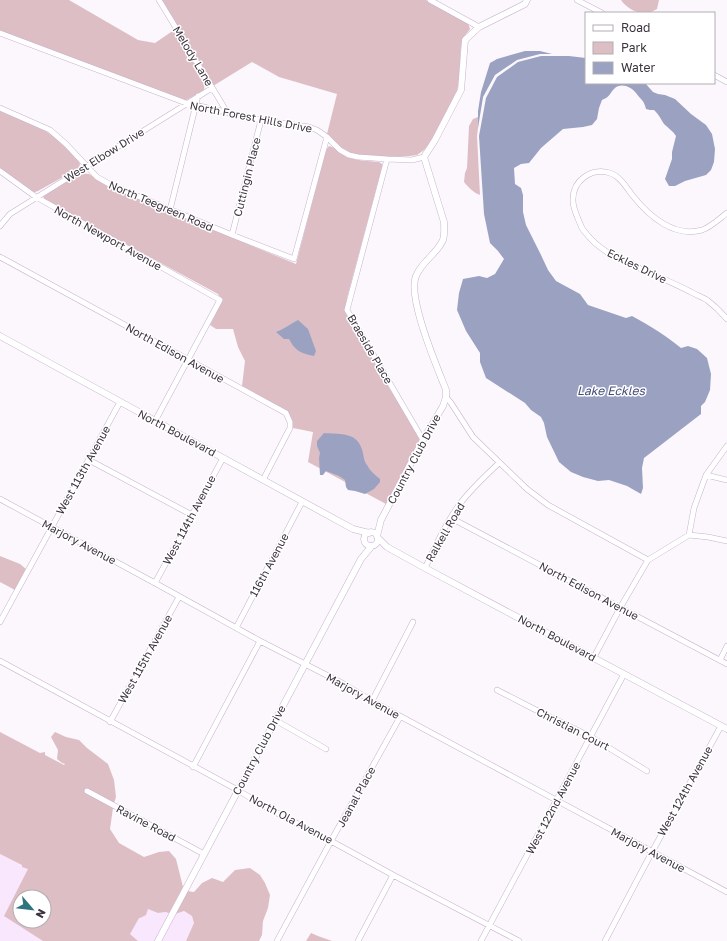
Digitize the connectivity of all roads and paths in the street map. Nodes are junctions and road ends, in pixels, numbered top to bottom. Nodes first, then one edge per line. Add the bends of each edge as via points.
1 (159, 0) edge
2 (430, 0) edge
3 (527, 0) edge
4 (577, 0) edge
5 (600, 12) edge
6 (479, 27) junction
7 (0, 33) edge
8 (715, 76) edge
9 (727, 82) edge
10 (212, 88) junction
11 (198, 96) junction
12 (186, 104) junction
13 (196, 106) junction
14 (0, 108) edge
15 (227, 112) junction
16 (261, 120) junction
17 (328, 137) junction
18 (424, 157) junction
19 (387, 159) junction
20 (86, 166) junction
21 (0, 171) edge
22 (36, 198) junction
23 (170, 210) junction
24 (727, 213) edge
25 (0, 226) edge
26 (232, 235) junction
27 (0, 257) edge
28 (727, 319) edge
29 (0, 336) edge
30 (188, 360) junction
31 (446, 397) junction
32 (120, 402) junction
33 (155, 421) junction
34 (423, 440) junction
35 (727, 446) edge
36 (223, 458) junction
37 (89, 460) junction
38 (499, 463) junction
39 (706, 475) junction
40 (263, 480) junction
41 (727, 480) edge
42 (0, 499) edge
43 (302, 502) junction
44 (192, 515) junction
45 (451, 518) junction
46 (381, 520) junction
47 (52, 527) junction
48 (353, 529) junction
49 (369, 532) junction
50 (689, 535) junction
51 (377, 537) junction
52 (727, 541) edge
53 (368, 544) junction
54 (387, 547) junction
55 (648, 560) junction
56 (425, 568) junction
57 (155, 583) junction
58 (179, 596) junction
59 (620, 608) junction
60 (0, 622) edge
61 (413, 622) dead end
62 (236, 628) junction
63 (260, 642) junction
64 (727, 646) edge
65 (594, 658) junction
66 (720, 660) junction
67 (0, 661) edge
68 (727, 664) edge
69 (305, 665) junction
70 (624, 674) junction
71 (497, 690) dead end
72 (372, 701) junction
73 (400, 717) junction
74 (275, 720) junction
75 (110, 722) junction
76 (721, 726) junction
77 (727, 729) edge
78 (591, 737) junction
79 (326, 749) dead end
80 (193, 766) junction
81 (648, 771) dead end
82 (238, 791) junction
83 (87, 792) dead end
84 (557, 801) junction
85 (331, 841) junction
86 (652, 852) junction
87 (204, 854) junction
88 (393, 875) junction
89 (727, 892) edge
90 (490, 925) junction
91 (158, 941) edge
92 (277, 941) edge
93 (358, 941) edge
94 (481, 941) edge
95 (519, 941) edge
96 (605, 941) edge

1 - 10 street, Melody Lane
2 - 6 street
3 - 6 street via 525,4
4 - 5 street
6 - 18 street via 465,40 461,90
7 - 12 street, North Forest Hills Drive
8 - 9 street
10 - 11 street, West Elbow Drive
10 - 15 street, Melody Lane
11 - 12 street, West Elbow Drive
11 - 13 street
12 - 13 street, North Forest Hills Drive
12 - 20 street, West Elbow Drive
13 - 15 street, North Forest Hills Drive
13 - 23 street
14 - 20 street, North Teegreen Road via 50,130
15 - 16 street, North Forest Hills Drive
16 - 17 street, North Forest Hills Drive via 309,127
16 - 26 street, Cuttingin Place
17 - 19 street, North Forest Hills Drive via 350,156
17 - 26 street, North Teegreen Road via 294,259
18 - 19 street, North Forest Hills Drive via 412,160
18 - 31 street via 445,232 437,250 421,266 415,277 414,296 446,390
19 - 34 street, Braeside Place via 347,310
20 - 22 street, West Elbow Drive
20 - 23 street, North Teegreen Road via 97,178
21 - 22 street, North Newport Avenue
22 - 25 street, West Elbow Drive via 10,214
22 - 30 street, North Newport Avenue via 220,300
23 - 26 street, North Teegreen Road
24 - 28 street, Eckles Drive via 702,230 687,232 670,227 655,219 642,207 618,177 598,171 585,176 574,190 573,198 573,206 583,230 597,245 615,257 706,300
27 - 30 street, North Edison Avenue
29 - 32 street, North Boulevard
30 - 33 street
30 - 40 street, North Edison Avenue via 286,414 290,428
31 - 34 street, Country Club Drive
31 - 38 street via 473,437
32 - 33 street, North Boulevard
32 - 37 street, West 113th Avenue
33 - 36 street, North Boulevard
34 - 46 street, Country Club Drive
35 - 39 street
36 - 40 street, North Boulevard
36 - 44 street, West 114th Avenue
37 - 44 street
37 - 47 street, West 113th Avenue
38 - 45 street, Ralkell Road via 472,489
38 - 55 street via 548,505
39 - 41 street
39 - 50 street via 694,508
40 - 43 street, North Boulevard
42 - 47 street, Marjory Avenue
43 - 48 street, North Boulevard
43 - 62 street, 116th Avenue
44 - 57 street, West 114th Avenue
45 - 56 street, Ralkell Road
45 - 59 street, North Edison Avenue
46 - 49 street, Country Club Drive
46 - 51 street, Country Club Drive
47 - 57 street, Marjory Avenue
47 - 60 street, West 113th Avenue
48 - 49 street, North Boulevard
48 - 53 street, North Boulevard
49 - 51 street
49 - 53 street via 365,535
50 - 52 street
50 - 55 street
51 - 53 street via 377,542
51 - 54 street, North Boulevard
53 - 54 street, North Boulevard
53 - 69 street, Country Club Drive
54 - 56 street, North Boulevard
55 - 59 street
56 - 65 street, North Boulevard
57 - 58 street, Marjory Avenue
58 - 62 street, Marjory Avenue
58 - 75 street, West 115th Avenue
59 - 65 street
59 - 66 street, North Edison Avenue
61 - 72 street
62 - 63 street, Marjory Avenue
63 - 69 street, Marjory Avenue
63 - 80 street
64 - 66 street
65 - 70 street, North Boulevard
66 - 68 street, North Edison Avenue
67 - 75 street, North Ola Avenue
69 - 72 street, Marjory Avenue
69 - 74 street, Country Club Drive
70 - 76 street, North Boulevard
70 - 78 street, West 122nd Avenue
71 - 78 street, Christian Court
72 - 73 street, Marjory Avenue
73 - 84 street, Marjory Avenue
73 - 85 street, Jeanal Place
74 - 79 street
74 - 82 street, Country Club Drive
75 - 80 street, North Ola Avenue
76 - 77 street, North Boulevard
76 - 86 street, West 124th Avenue
78 - 81 street, Christian Court
78 - 84 street, West 122nd Avenue
80 - 82 street, North Ola Avenue
82 - 85 street, North Ola Avenue
82 - 87 street, Country Club Drive
83 - 87 street, Ravine Road
84 - 86 street, Marjory Avenue
84 - 90 street, West 122nd Avenue
85 - 88 street, North Ola Avenue
85 - 92 street, Jeanal Place
86 - 89 street, Marjory Avenue
86 - 96 street, West 124th Avenue
87 - 91 street, Country Club Drive
88 - 90 street, North Ola Avenue
88 - 93 street
90 - 94 street, West 122nd Avenue
90 - 95 street, North Ola Avenue

